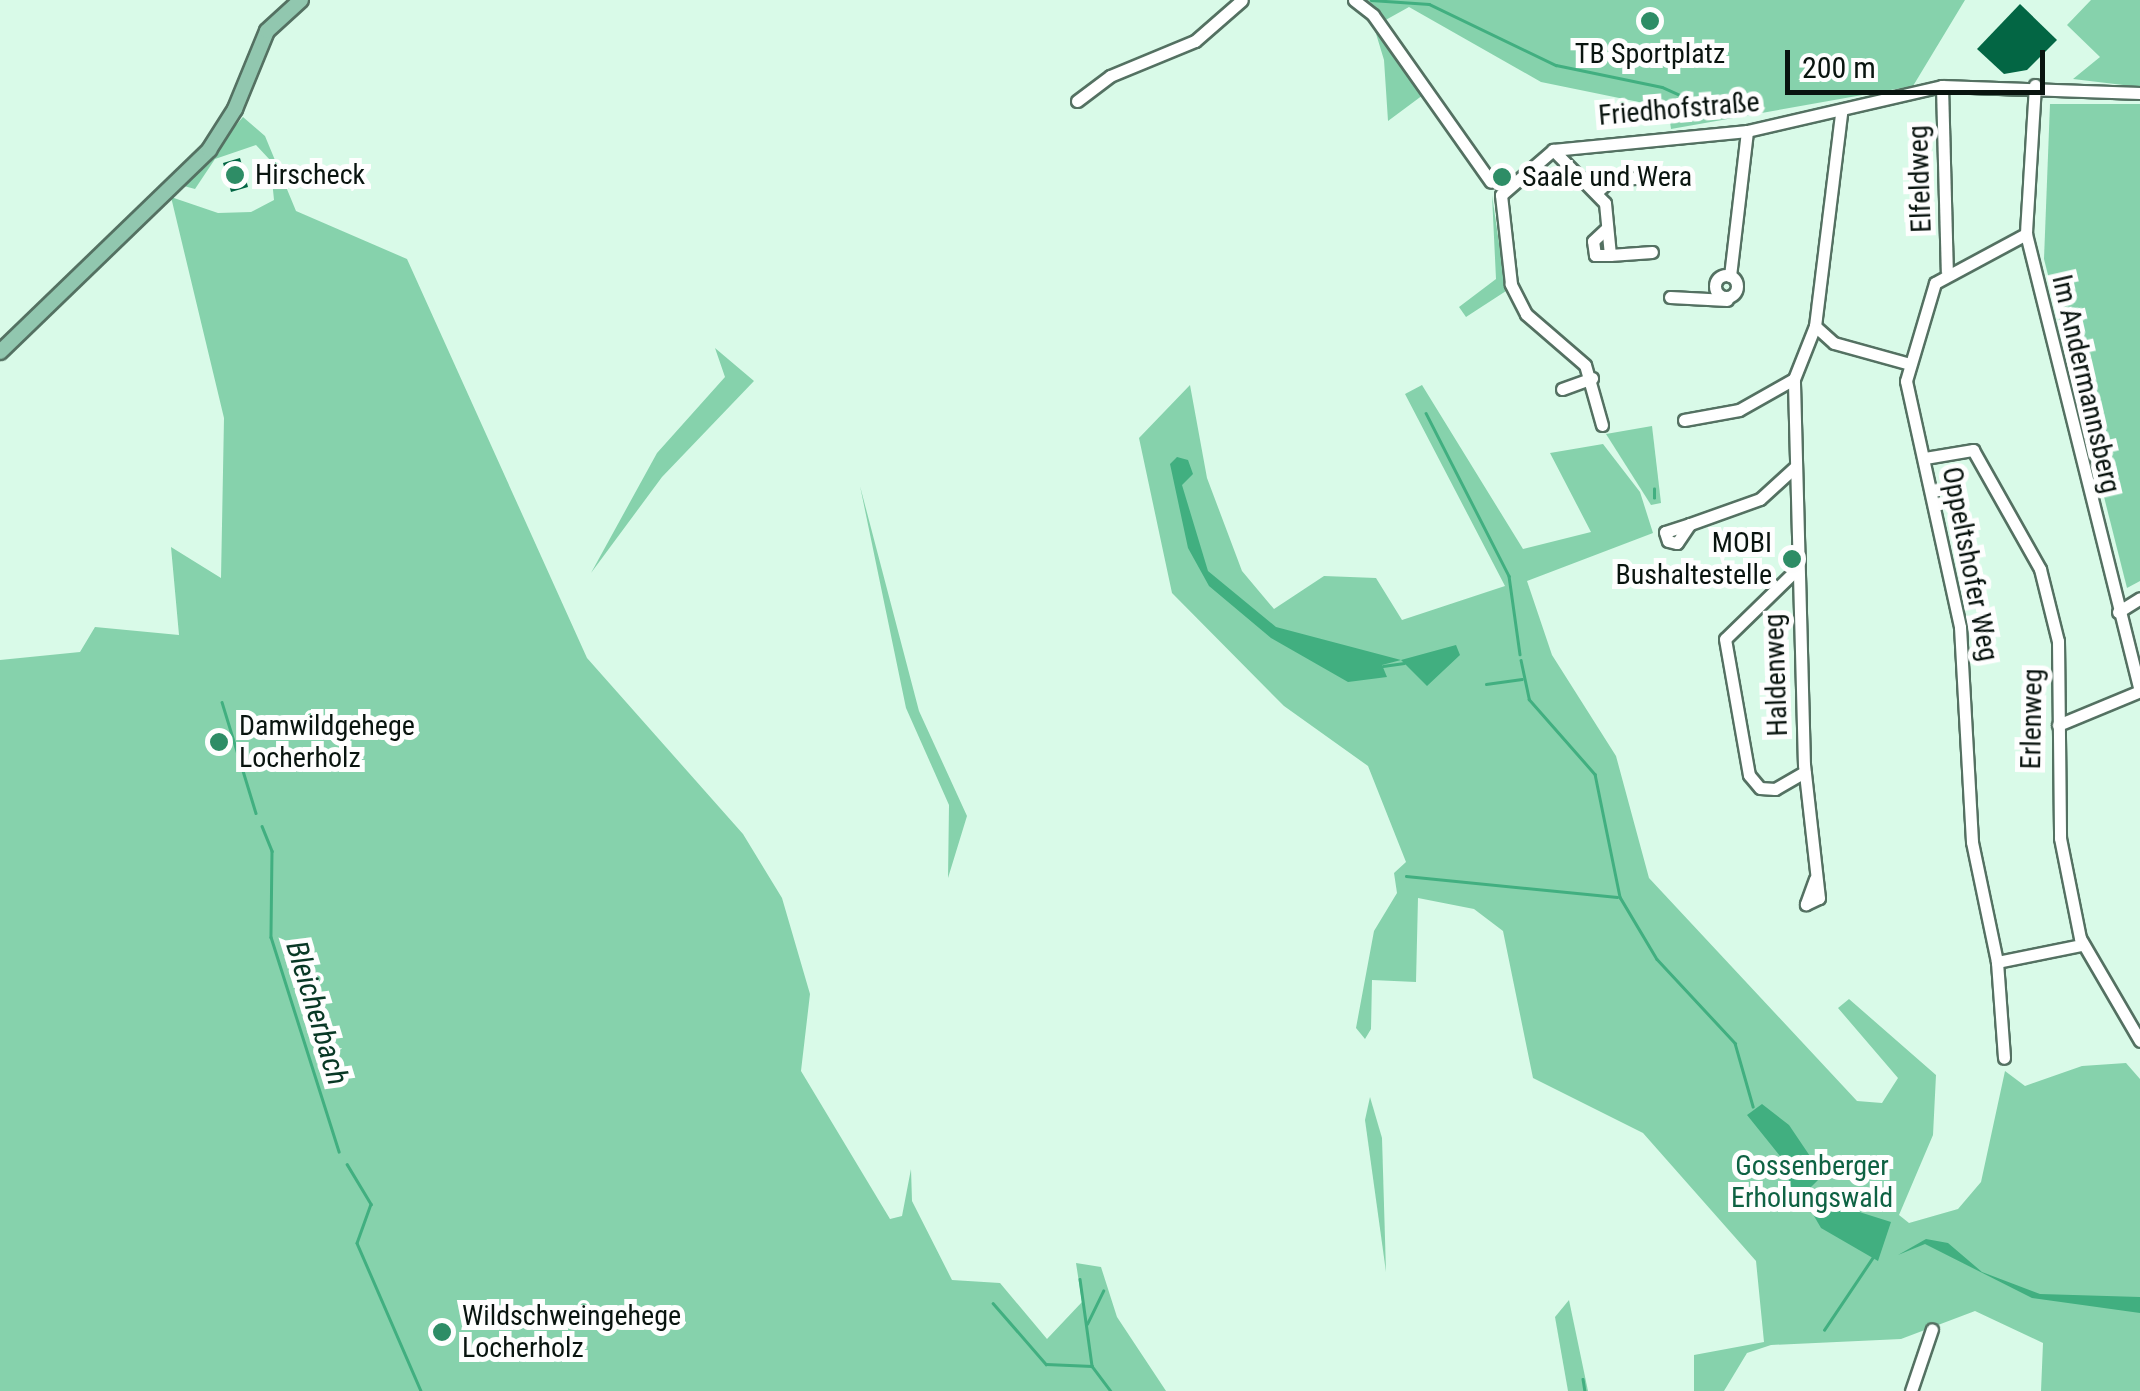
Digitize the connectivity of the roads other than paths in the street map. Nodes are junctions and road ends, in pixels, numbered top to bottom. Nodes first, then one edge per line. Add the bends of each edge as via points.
1 (301, 0) edge
2 (1242, 0) edge
3 (1354, 0) edge
4 (2035, 85) junction
5 (1942, 86) junction
6 (2140, 92) edge
7 (1077, 101) dead end
8 (1842, 113) junction
9 (1747, 131) junction
10 (1554, 150) junction
11 (1661, 178) dead end
12 (1490, 182) dead end
13 (1597, 192) junction
14 (2026, 234) junction
15 (1652, 252) dead end
16 (1947, 270) junction
17 (1730, 276) junction
18 (1733, 294) junction
19 (1670, 297) dead end
20 (1815, 326) junction
21 (0, 352) edge
22 (1906, 363) junction
23 (1592, 378) junction
24 (1794, 379) junction
25 (1562, 389) dead end
26 (1684, 420) dead end
27 (1602, 426) dead end
28 (1925, 458) junction
29 (1794, 468) junction
30 (1690, 524) dead end
31 (1797, 570) junction
32 (2140, 598) edge
33 (2118, 612) junction
34 (2140, 690) edge
35 (2058, 725) junction
36 (1804, 772) junction
37 (1815, 879) dead end
38 (2082, 945) junction
39 (1997, 962) junction
40 (2140, 1041) edge
41 (2004, 1058) dead end
42 (1932, 1329) dead end
43 (1910, 1391) edge

1 - 21 main road via 267,32 236,110 208,150
2 - 7 street via 1195,41 1110,76
3 - 12 street via 1373,14
4 - 5 street, Friedhofstraße
4 - 6 street, Friedhofstraße
4 - 14 street, Im Andermannsberg
5 - 8 street, Friedhofstraße
5 - 16 street, Elfeldweg
8 - 9 street, Friedhofstraße
8 - 20 street, Haldenweg
9 - 10 street, Friedhofstraße
9 - 17 street
10 - 13 street
10 - 23 street via 1501,195 1511,284 1526,314 1575,351
11 - 13 street via 1612,179
13 - 15 street via 1607,228 1593,240 1595,255
14 - 16 street
14 - 33 street, Im Andermannsberg
16 - 22 street, Oppeltshofer Weg via 1926,300
17 - 18 street
17 - 18 street via 1716,287
18 - 19 street
20 - 22 street via 1834,343
20 - 24 street, Haldenweg
22 - 28 street, Oppeltshofer Weg
23 - 25 street
23 - 27 street
24 - 26 street via 1739,410
24 - 29 street, Haldenweg
28 - 35 street, Erlenweg via 1973,450 2027,541 2058,642
28 - 39 street, Oppeltshofer Weg via 1960,627 1972,842
29 - 30 street via 1760,500
29 - 31 street, Haldenweg
31 - 36 street, Haldenweg
31 - 36 street via 1725,639 1749,776 1760,788 1774,789
32 - 33 street
33 - 34 street, Im Andermannsberg
34 - 35 street
35 - 38 street, Erlenweg via 2060,838
36 - 37 street, Haldenweg
38 - 39 street
38 - 40 street, Erlenweg
39 - 41 street, Oppeltshofer Weg
42 - 43 street

